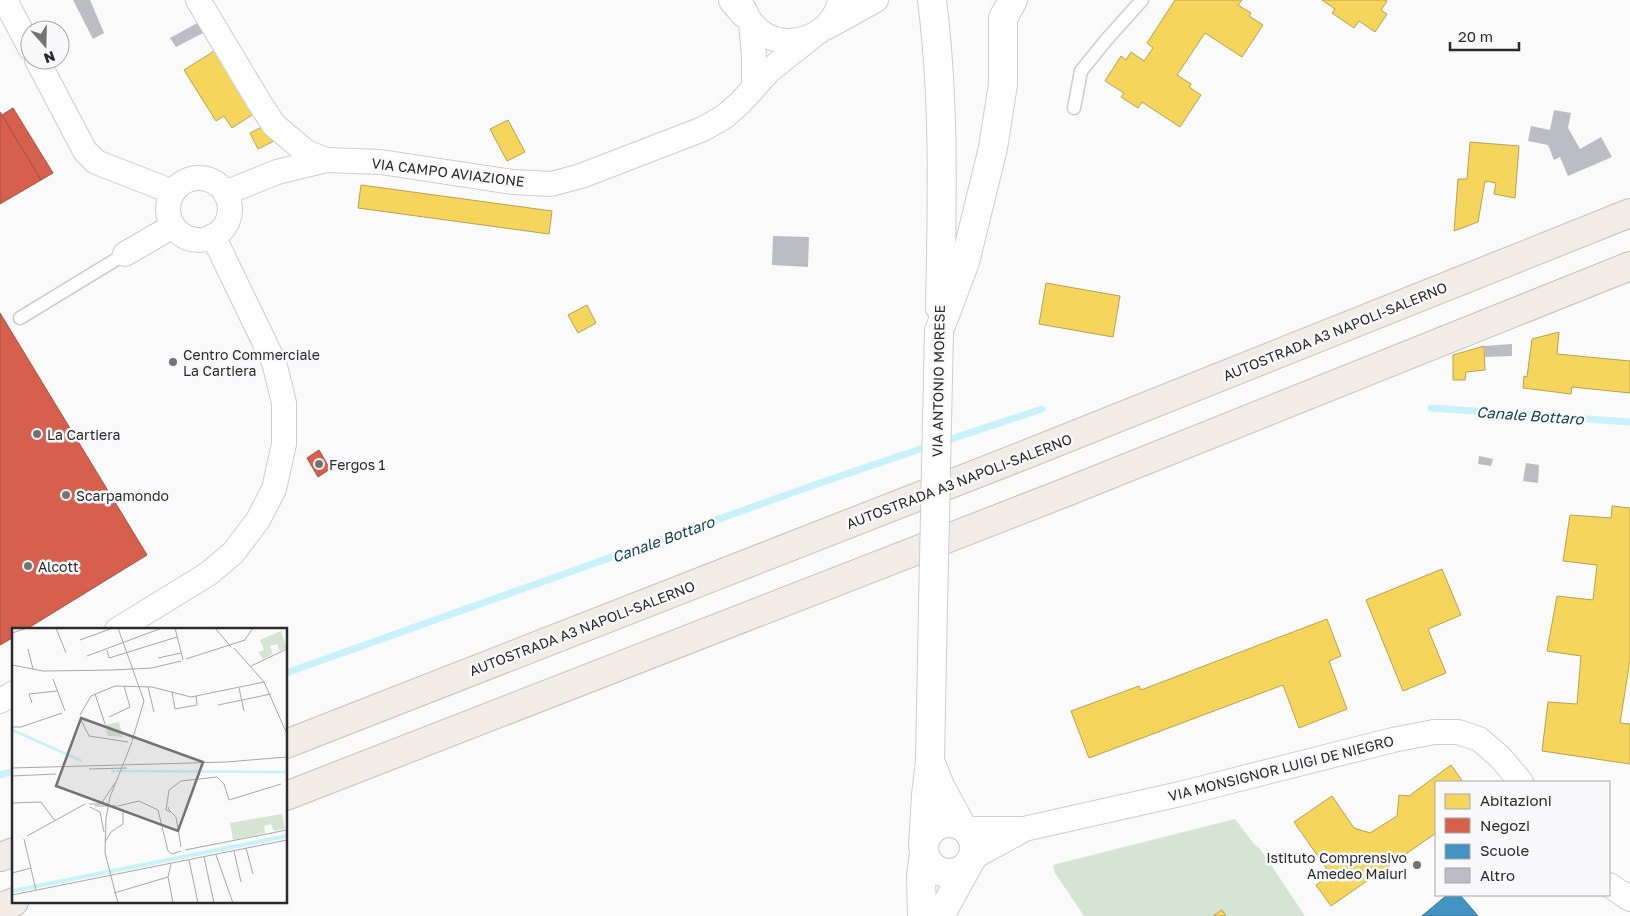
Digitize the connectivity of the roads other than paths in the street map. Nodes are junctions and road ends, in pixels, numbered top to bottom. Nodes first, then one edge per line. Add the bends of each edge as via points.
1 (4, 0) edge
2 (198, 0) edge
3 (840, 0) edge
4 (876, 0) edge
5 (1013, 0) edge
6 (1142, 0) edge
7 (932, 3) edge
8 (742, 9) edge
9 (20, 30) edge
10 (820, 31) junction
11 (42, 70) edge
12 (754, 87) junction
13 (1074, 108) dead end
14 (326, 160) junction
15 (173, 192) junction
16 (225, 193) junction
17 (1630, 213) edge
18 (173, 226) junction
19 (213, 236) junction
20 (125, 254) joint
21 (1630, 266) edge
22 (20, 318) dead end
23 (939, 331) junction
24 (120, 628) edge
25 (12, 693) edge
26 (0, 701) edge
27 (288, 743) edge
28 (930, 761) junction
29 (1520, 781) edge
30 (288, 795) edge
31 (963, 827) junction
32 (1024, 830) junction
33 (923, 850) junction
34 (12, 853) edge
35 (0, 857) edge
36 (970, 862) junction
37 (1610, 886) edge
38 (1630, 899) edge
39 (12, 903) edge
40 (0, 908) edge
41 (922, 916) edge
42 (940, 916) edge

1 - 9 street
2 - 14 street, VIA CAMPO AVIAZIONE via 274,125 306,152
3 - 10 street via 834,17
4 - 10 street
5 - 23 street via 1003,18 1003,84 993,148 964,262
6 - 13 lane via 1081,71
7 - 23 street, VIA ANTONIO MORESE via 941,105
8 - 10 street via 762,33 774,39 801,40
8 - 12 street via 754,56
10 - 12 street, VIA CAMPO AVIAZIONE via 783,59
11 - 15 street via 85,151 96,162
12 - 14 street, VIA CAMPO AVIAZIONE via 724,117 702,129 581,176 551,184 513,182 381,162
14 - 16 street via 277,172
15 - 16 street via 184,182 200,178 219,185
15 - 18 street via 168,201
16 - 19 street via 230,212 222,230
17 - 27 highway, AUTOSTRADA A3 NAPOLI-SALERNO via 1018,458
18 - 19 street via 184,237 194,240
18 - 20 street
19 - 24 street via 274,362 284,403 284,444 274,489 258,520 233,553 208,574
20 - 22 lane
21 - 30 highway via 1064,493
23 - 28 street, VIA ANTONIO MORESE, bridge
25 - 26 street
28 - 31 street, VIA ANTONIO MORESE
28 - 33 street, VIA ANTONIO MORESE
29 - 32 street, VIA MONSIGNOR LUIGI DE NIEGRO via 1479,739 1458,732 1434,732
31 - 32 street
31 - 33 street, VIA ANTONIO MORESE via 953,822 937,825 925,837
31 - 36 street, VIA ANTONIO MORESE via 974,844
32 - 36 street
33 - 36 street via 932,867 946,873 962,870
33 - 41 street, VIA ANTONIO MORESE
34 - 35 highway
36 - 42 street
37 - 38 street
39 - 40 highway

